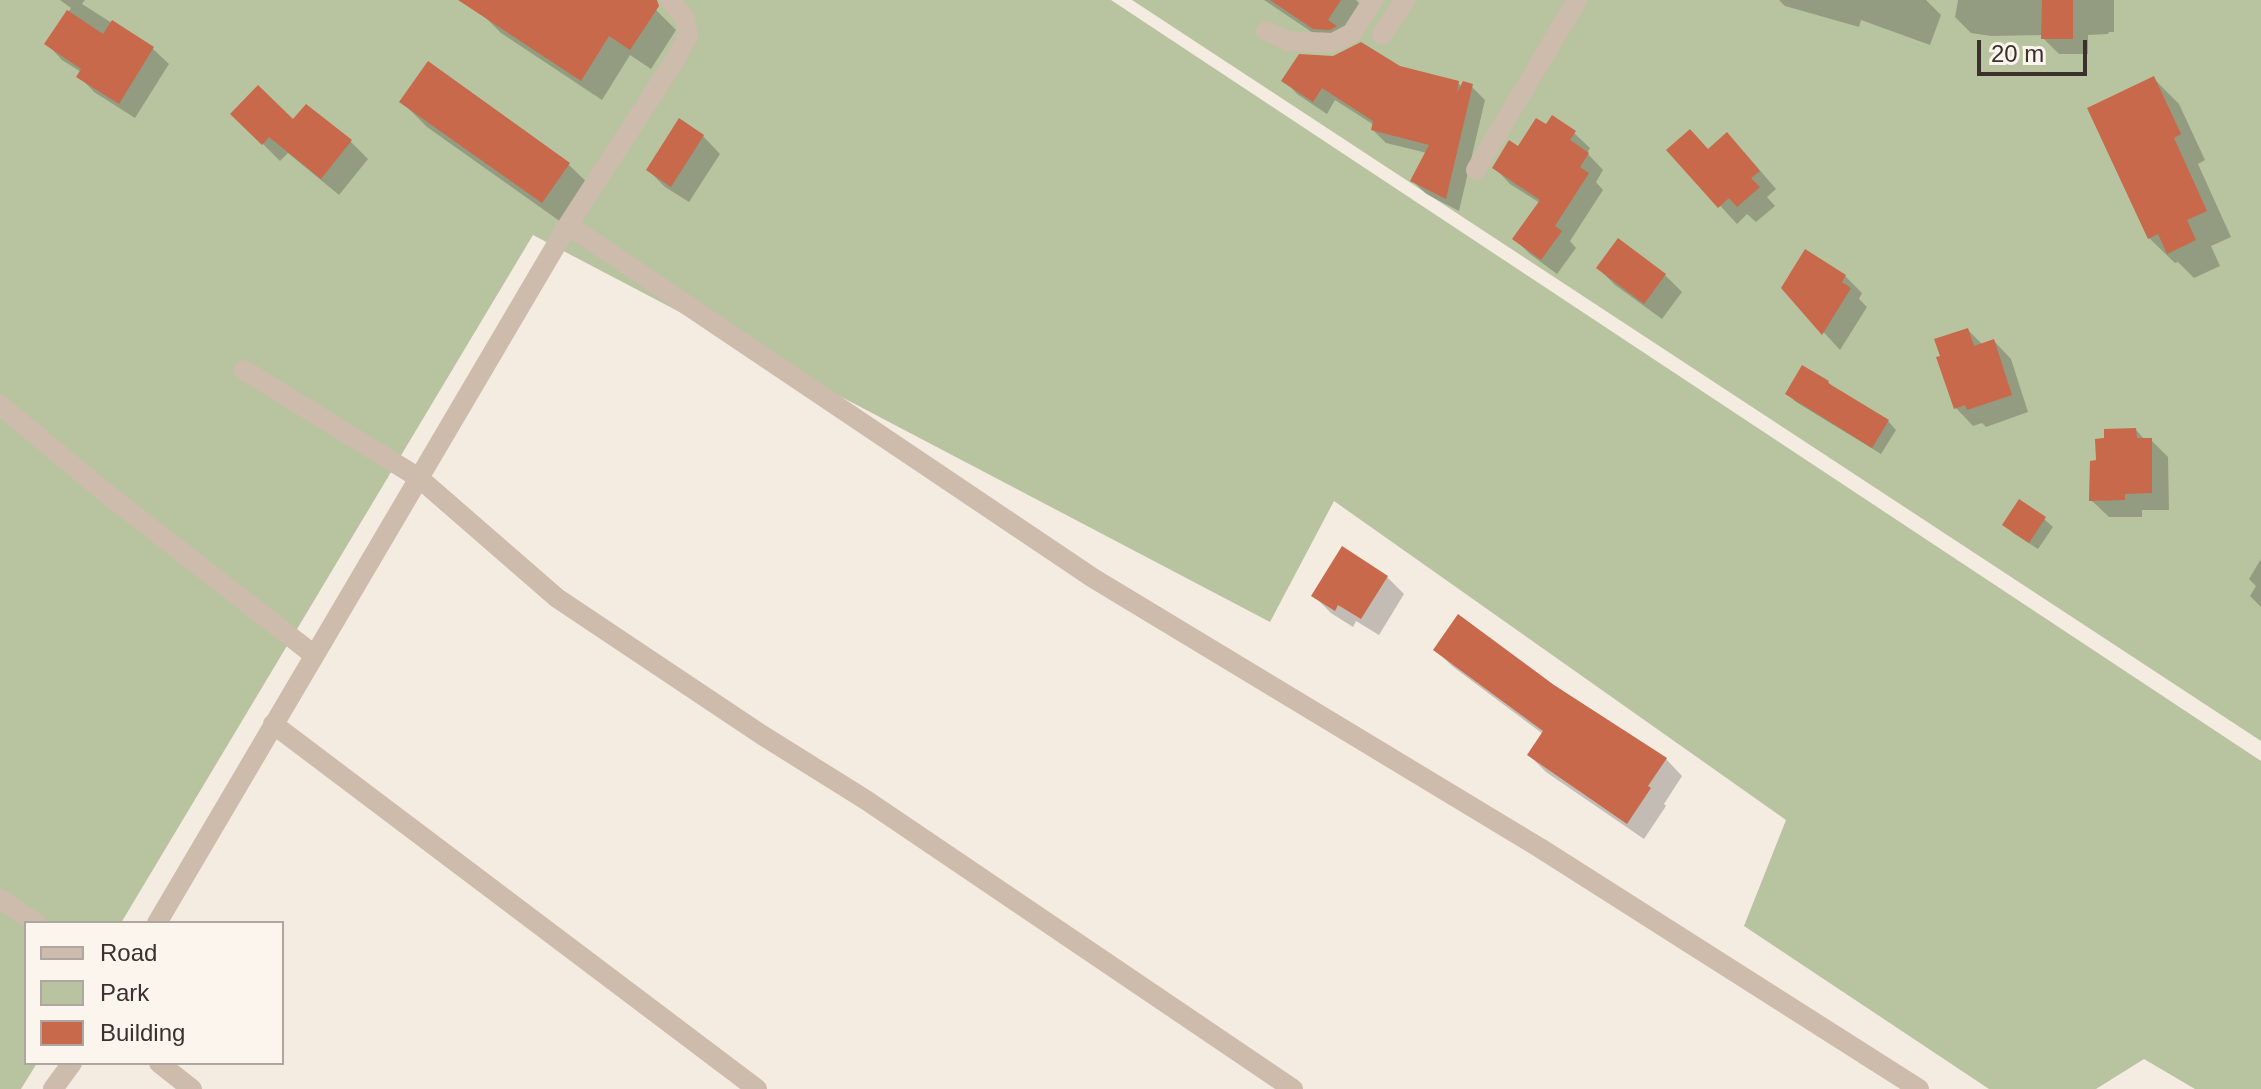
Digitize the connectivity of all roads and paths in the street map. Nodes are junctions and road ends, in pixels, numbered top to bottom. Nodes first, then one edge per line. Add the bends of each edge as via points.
1 (670, 0) edge
2 (1373, 0) edge
3 (1405, 0) edge
4 (1577, 0) edge
5 (1266, 31) dead end
6 (1382, 35) dead end
7 (1476, 170) dead end
8 (568, 225) junction
9 (244, 370) dead end
10 (0, 405) edge
11 (419, 478) junction
12 (314, 655) junction
13 (273, 724) junction
14 (0, 899) edge
15 (33, 921) edge
16 (158, 921) edge
17 (71, 1065) edge
18 (162, 1065) edge
19 (53, 1089) edge
20 (192, 1089) edge
21 (757, 1089) edge
22 (1293, 1089) edge
23 (1919, 1089) edge

1 - 8 street via 685,18 688,36
2 - 5 street via 1352,33 1333,43 1288,41
3 - 6 street
4 - 7 street
8 - 11 street
8 - 23 street via 1093,578 1540,848
9 - 11 street
10 - 12 street
11 - 12 street
11 - 22 street via 557,598
12 - 13 street
13 - 16 street
13 - 21 street
14 - 15 street
17 - 19 street
18 - 20 street

